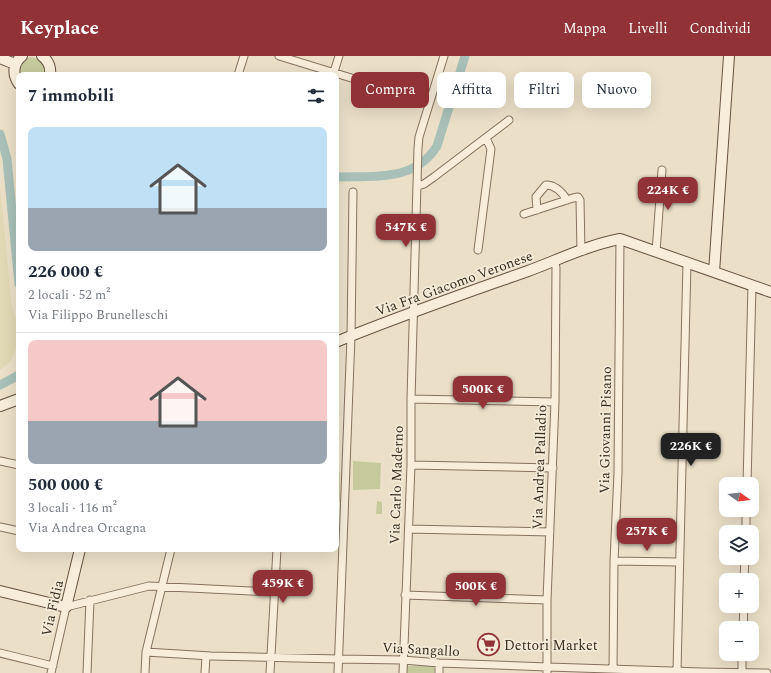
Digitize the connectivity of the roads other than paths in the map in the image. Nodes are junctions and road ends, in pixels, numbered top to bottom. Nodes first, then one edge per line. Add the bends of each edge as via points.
1 (42, 56) edge
2 (244, 56) edge
3 (279, 56) edge
4 (339, 56) edge
5 (444, 56) edge
6 (729, 56) edge
7 (0, 58) edge
8 (18, 60) edge
9 (50, 72) edge
10 (239, 72) edge
11 (331, 72) edge
12 (334, 72) edge
13 (339, 75) edge
14 (16, 79) edge
15 (430, 102) junction
16 (509, 120) dead end
17 (486, 138) junction
18 (662, 170) dead end
19 (418, 182) junction
20 (353, 192) dead end
21 (567, 200) junction
22 (537, 210) junction
23 (524, 214) dead end
24 (620, 239) junction
25 (478, 250) dead end
26 (581, 251) junction
27 (656, 252) junction
28 (555, 262) junction
29 (687, 263) junction
30 (714, 272) junction
31 (752, 286) junction
32 (771, 292) edge
33 (413, 312) junction
34 (350, 336) junction
35 (339, 341) edge
36 (411, 399) junction
37 (16, 400) edge
38 (555, 402) junction
39 (0, 406) edge
40 (0, 461) edge
41 (16, 464) edge
42 (411, 465) junction
43 (553, 468) junction
44 (747, 477) edge
45 (0, 527) edge
46 (409, 529) junction
47 (16, 530) edge
48 (550, 532) junction
49 (79, 552) edge
50 (170, 552) edge
51 (277, 552) edge
52 (614, 561) junction
53 (679, 562) junction
54 (163, 586) junction
55 (0, 591) edge
56 (274, 592) junction
57 (405, 596) junction
58 (90, 600) junction
59 (548, 600) junction
60 (66, 607) junction
61 (146, 652) junction
62 (0, 653) edge
63 (206, 656) junction
64 (271, 657) junction
65 (339, 660) junction
66 (403, 660) junction
67 (742, 661) edge
68 (439, 663) junction
69 (613, 669) junction
70 (52, 670) edge
71 (548, 670) edge
72 (677, 671) junction
73 (742, 672) edge
74 (87, 673) edge
75 (145, 673) edge
76 (206, 673) edge
77 (270, 673) edge
78 (338, 673) edge
79 (403, 673) edge
80 (438, 673) edge
81 (702, 673) edge
82 (767, 673) edge

1 - 9 street via 49,63
2 - 10 street
3 - 11 street
4 - 12 street
5 - 15 street, Via Carlo Maderno
6 - 30 street
7 - 8 street
8 - 14 street via 14,70
13 - 15 street
15 - 19 street, Via Carlo Maderno via 419,137
16 - 17 street
17 - 19 street via 424,184
17 - 25 street via 491,149
18 - 27 street
19 - 33 street, Via Carlo Maderno
20 - 34 street
21 - 22 street
21 - 22 street via 562,191 546,185 536,197
21 - 26 street via 578,197 580,200
22 - 23 street
24 - 26 street, Via Fra Giacomo Veronese
24 - 27 street
24 - 52 street, Via Giovanni Pisano via 618,473
26 - 28 street, Via Fra Giacomo Veronese
27 - 29 street
28 - 33 street, Via Fra Giacomo Veronese
28 - 38 street, Via Andrea Palladio
29 - 30 street
29 - 53 street
30 - 31 street
31 - 32 street
31 - 44 street
33 - 34 street, Via Fra Giacomo Veronese
33 - 36 street, Via Carlo Maderno
34 - 35 street, Via Fra Giacomo Veronese
34 - 65 street
36 - 38 street
36 - 42 street, Via Carlo Maderno
37 - 39 street
38 - 43 street, Via Andrea Palladio
40 - 41 street
42 - 43 street
42 - 46 street, Via Carlo Maderno
43 - 48 street, Via Andrea Palladio
45 - 47 street
46 - 48 street
46 - 57 street, Via Carlo Maderno
48 - 59 street, Via Andrea Palladio
49 - 60 street, Via Fidia
50 - 54 street
51 - 56 street
52 - 53 street
52 - 69 street, Via Giovanni Pisano
53 - 72 street
54 - 56 street
54 - 58 street via 149,586
54 - 61 street
55 - 60 street
56 - 64 street
57 - 59 street
57 - 66 street, Via Carlo Maderno
58 - 60 street
58 - 74 street
59 - 71 street, Via Andrea Palladio
60 - 70 street, Via Fidia
61 - 63 street, Via Sangallo
61 - 75 street
62 - 70 street
63 - 64 street, Via Sangallo
63 - 76 street
64 - 65 street, Via Sangallo
64 - 77 street
65 - 66 street, Via Sangallo
65 - 78 street
66 - 68 street, Via Sangallo
66 - 79 street, Via Carlo Maderno
67 - 73 street
68 - 71 street, Via Sangallo
68 - 80 street
69 - 71 street, Via Sangallo
69 - 72 street, Via Sangallo
72 - 81 street, Via Sangallo
73 - 81 street, Via Sangallo
73 - 82 street, Via Sangallo

